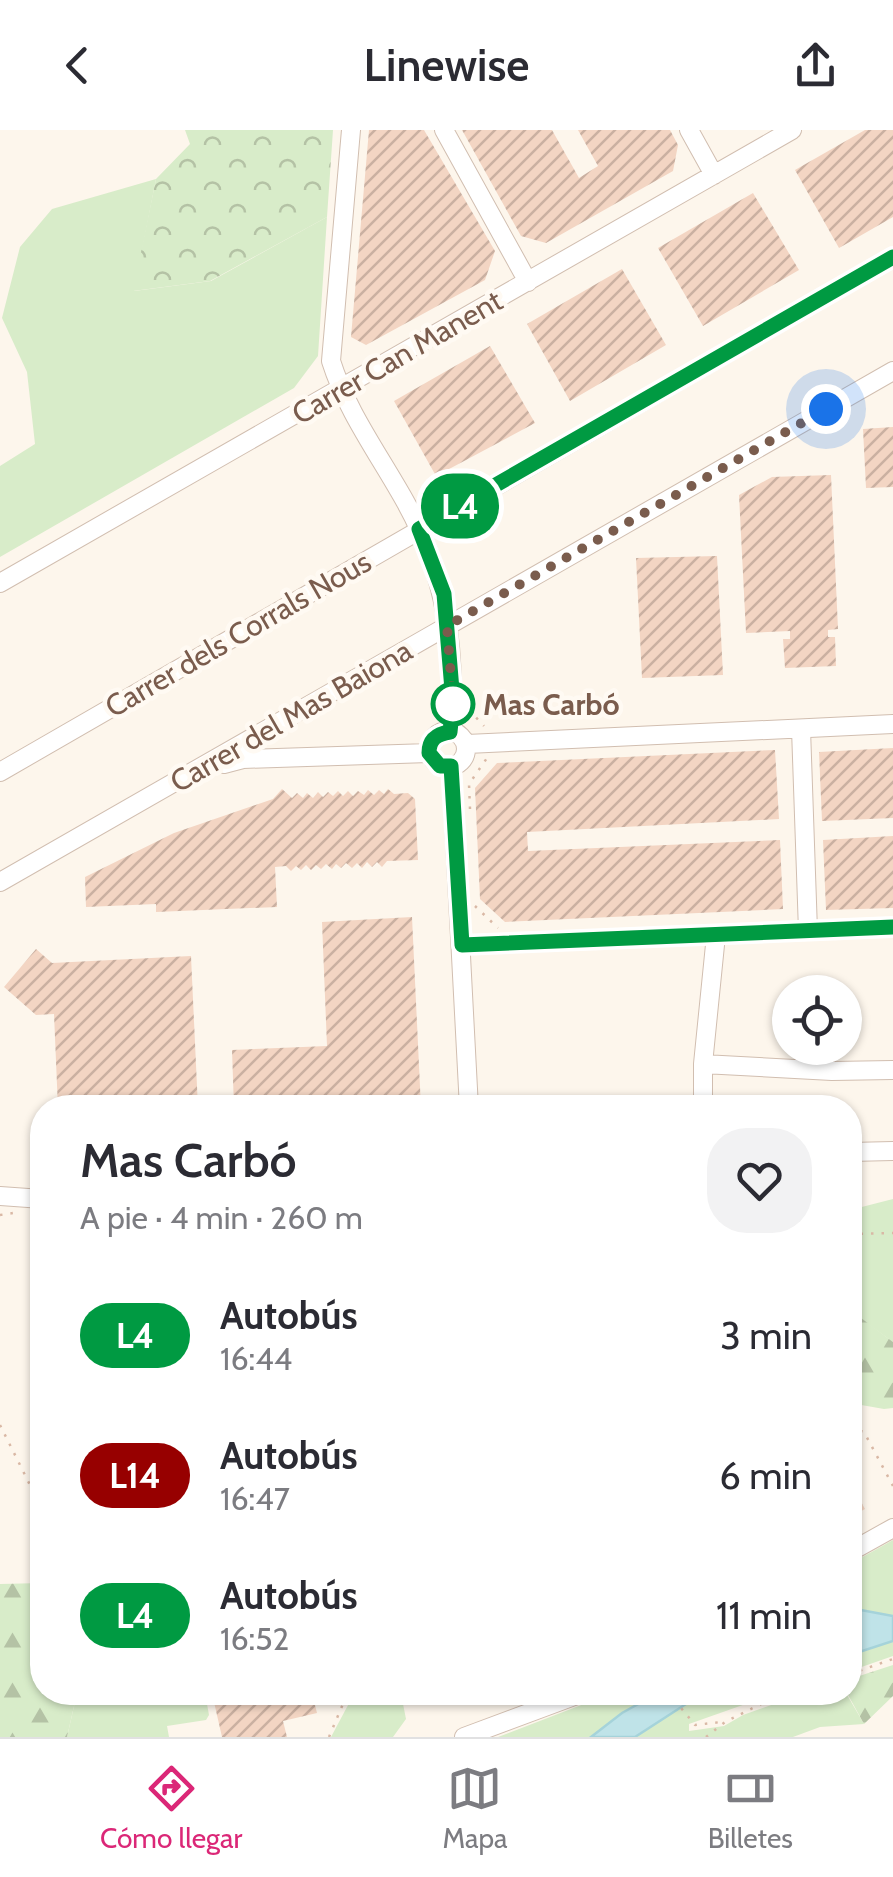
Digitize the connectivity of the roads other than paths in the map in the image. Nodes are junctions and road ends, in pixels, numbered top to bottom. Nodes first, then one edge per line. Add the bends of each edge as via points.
1 (352, 130) edge
2 (444, 130) edge
3 (689, 130) edge
4 (792, 130) edge
5 (714, 175) junction
6 (893, 257) edge
7 (528, 282) junction
8 (893, 371) edge
9 (340, 390) junction
10 (419, 529) junction
11 (0, 582) edge
12 (447, 626) junction
13 (893, 724) edge
14 (800, 729) junction
15 (450, 732) junction
16 (468, 744) junction
17 (429, 753) junction
18 (451, 766) junction
19 (0, 772) edge
20 (195, 773) junction
21 (0, 882) edge
22 (893, 927) edge
23 (808, 931) junction
24 (716, 934) junction
25 (462, 945) junction
26 (704, 1064) junction
27 (893, 1070) edge
28 (468, 1095) edge
29 (703, 1095) edge
30 (893, 1150) edge
31 (862, 1151) edge
32 (0, 1196) edge
33 (30, 1198) edge
34 (893, 1528) edge
35 (862, 1545) edge
36 (550, 1705) edge
37 (464, 1737) edge

1 - 9 street via 331,361
2 - 7 street
3 - 5 street
4 - 5 street, Carrer Can Manent
5 - 7 street, Carrer Can Manent
6 - 10 street, Carrer dels Corrals Nous
7 - 9 street, Carrer Can Manent
8 - 12 street, Carrer del Mas Baiona
9 - 10 street
9 - 11 street, Carrer Can Manent
10 - 12 street via 444,594
10 - 19 street, Carrer dels Corrals Nous
12 - 15 street
12 - 20 street, Carrer del Mas Baiona
13 - 14 street
14 - 16 street
14 - 23 street
15 - 16 street
15 - 17 street via 432,739
16 - 18 street via 466,758
17 - 18 street via 440,766
17 - 20 street via 243,758
18 - 25 street
20 - 21 street, Carrer del Mas Baiona
22 - 23 street
23 - 24 street
24 - 25 street
24 - 26 street
25 - 28 street
26 - 27 street
26 - 29 street
30 - 31 street
32 - 33 street
34 - 35 street
36 - 37 street

